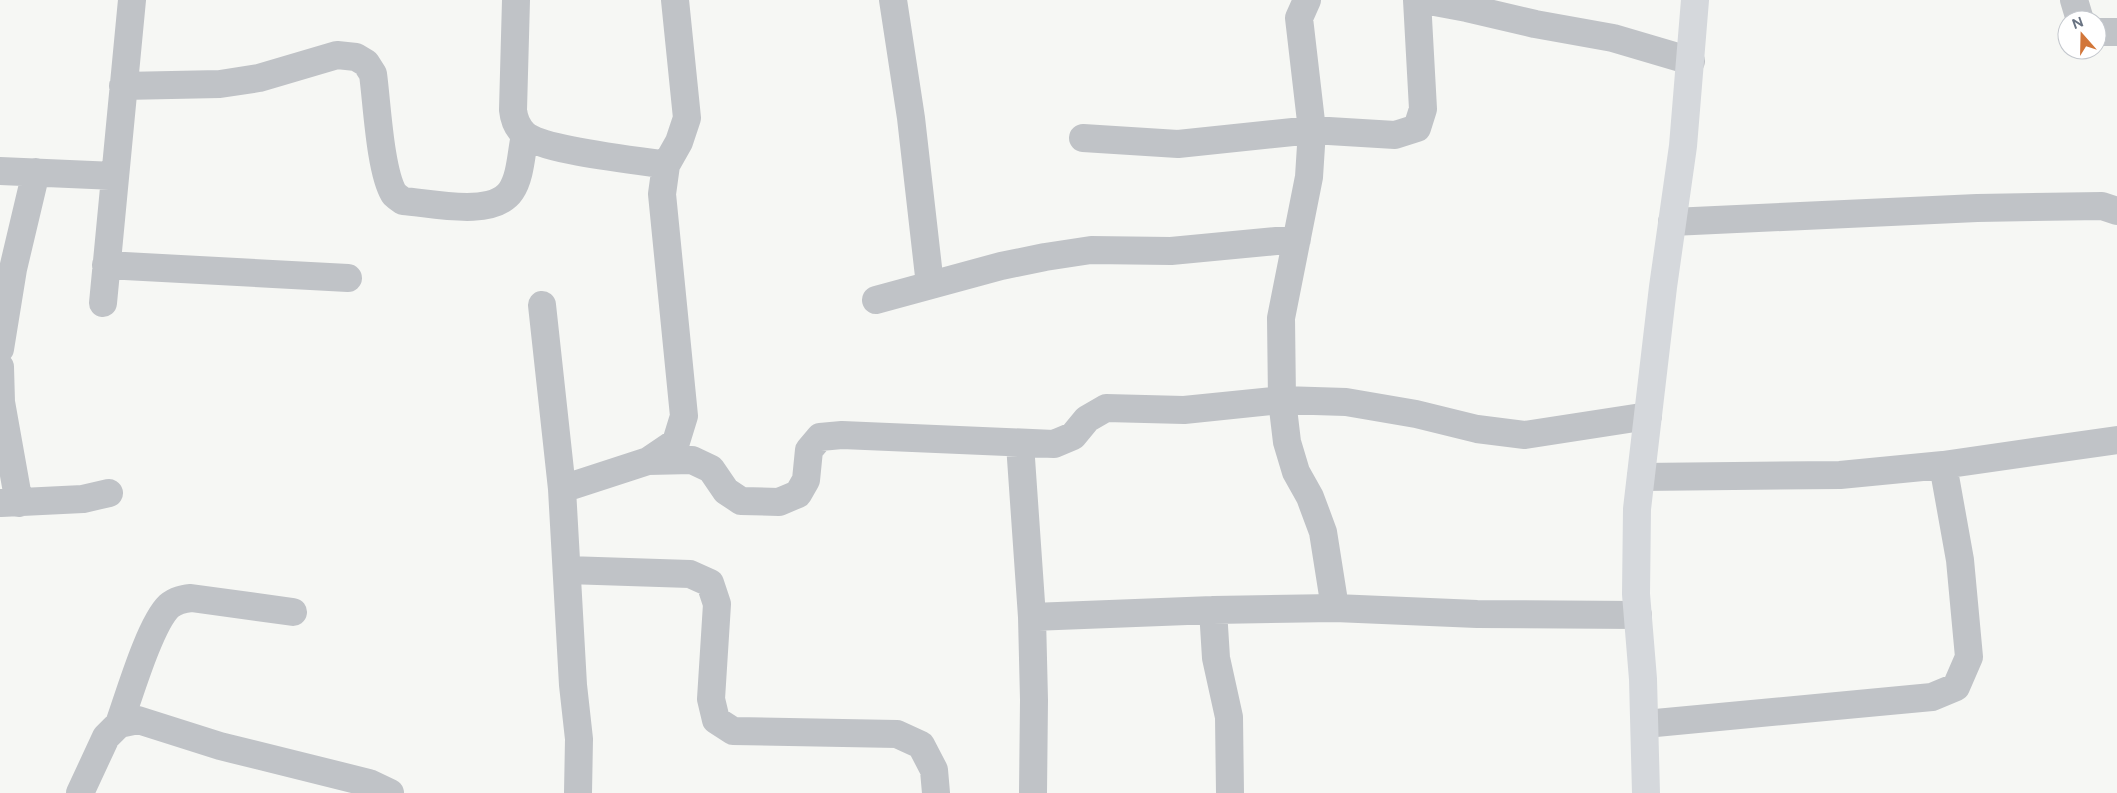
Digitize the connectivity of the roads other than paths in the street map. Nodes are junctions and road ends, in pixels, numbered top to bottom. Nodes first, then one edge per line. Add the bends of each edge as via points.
1 (132, 0) edge
2 (516, 0) edge
3 (675, 0) edge
4 (893, 0) edge
5 (1307, 0) edge
6 (1417, 0) edge
7 (1424, 0) edge
8 (1695, 0) edge
9 (1691, 62) junction
10 (124, 86) junction
11 (1312, 130) junction
12 (525, 135) junction
13 (1083, 138) dead end
14 (666, 165) junction
15 (0, 171) edge
16 (36, 172) junction
17 (115, 176) junction
18 (2117, 211) edge
19 (1672, 222) junction
20 (1297, 239) junction
21 (106, 265) junction
22 (348, 278) dead end
23 (930, 285) junction
24 (876, 300) dead end
25 (103, 303) dead end
26 (542, 305) dead end
27 (0, 349) edge
28 (0, 367) edge
29 (1282, 400) junction
30 (1648, 416) junction
31 (2117, 440) edge
32 (1020, 444) junction
33 (648, 461) junction
34 (1943, 465) junction
35 (1641, 477) junction
36 (562, 489) junction
37 (109, 493) dead end
38 (10, 503) edge
39 (567, 570) junction
40 (1335, 608) junction
41 (1213, 610) junction
42 (293, 612) dead end
43 (1638, 615) junction
44 (1032, 617) junction
45 (119, 724) junction
46 (1645, 724) junction
47 (80, 793) edge
48 (390, 793) edge
49 (578, 793) edge
50 (936, 793) edge
51 (1033, 793) edge
52 (1230, 793) edge
53 (1646, 793) edge

1 - 10 street
2 - 12 street via 513,110 515,122
3 - 14 street via 688,118
4 - 23 street via 911,118
5 - 11 street via 1299,18
6 - 11 street via 1424,109 1417,128 1395,135
7 - 9 street via 1614,38
8 - 9 main road
9 - 19 main road
10 - 12 street via 220,84 260,78 337,55 356,57 366,63 373,74 385,166 396,196 403,201 481,208 498,202 510,192 516,180
10 - 17 street
11 - 13 street via 1178,144
11 - 20 street via 1310,177
12 - 14 street via 545,145
14 - 33 street via 662,194 684,416 676,442
15 - 16 street
16 - 17 street
16 - 27 street via 13,269
17 - 21 street
18 - 19 street via 2102,206 1977,208
19 - 30 main road
20 - 23 street via 1171,251 1091,250 1001,266
20 - 29 street via 1281,318
21 - 22 street
21 - 25 street
23 - 24 street
26 - 36 street
28 - 38 street
29 - 30 street via 1346,402 1477,429 1525,435
29 - 32 street via 1184,410 1106,408 1087,420 1073,436 1060,442
29 - 40 street via 1286,442 1323,532
30 - 35 main road
31 - 34 street
32 - 33 street via 842,434 820,438 809,450 806,480 798,494 779,502 741,501 726,491 711,469 692,460
32 - 44 street
33 - 36 street
34 - 35 street via 1840,475
34 - 46 street via 1960,560 1969,657 1956,687 1932,696
35 - 43 main road via 1637,509
36 - 39 street
37 - 38 street via 83,500
39 - 49 street via 579,739
39 - 50 street via 690,574 710,583 717,604 711,699 716,720 733,731 897,734 921,746 934,770
40 - 41 street
40 - 43 street via 1477,614
41 - 44 street
41 - 52 street via 1216,658 1228,717
42 - 45 street via 191,598 174,602 156,624
43 - 46 main road
44 - 51 street
45 - 47 street via 106,737
45 - 48 street via 138,720 230,749 369,783
46 - 53 main road

